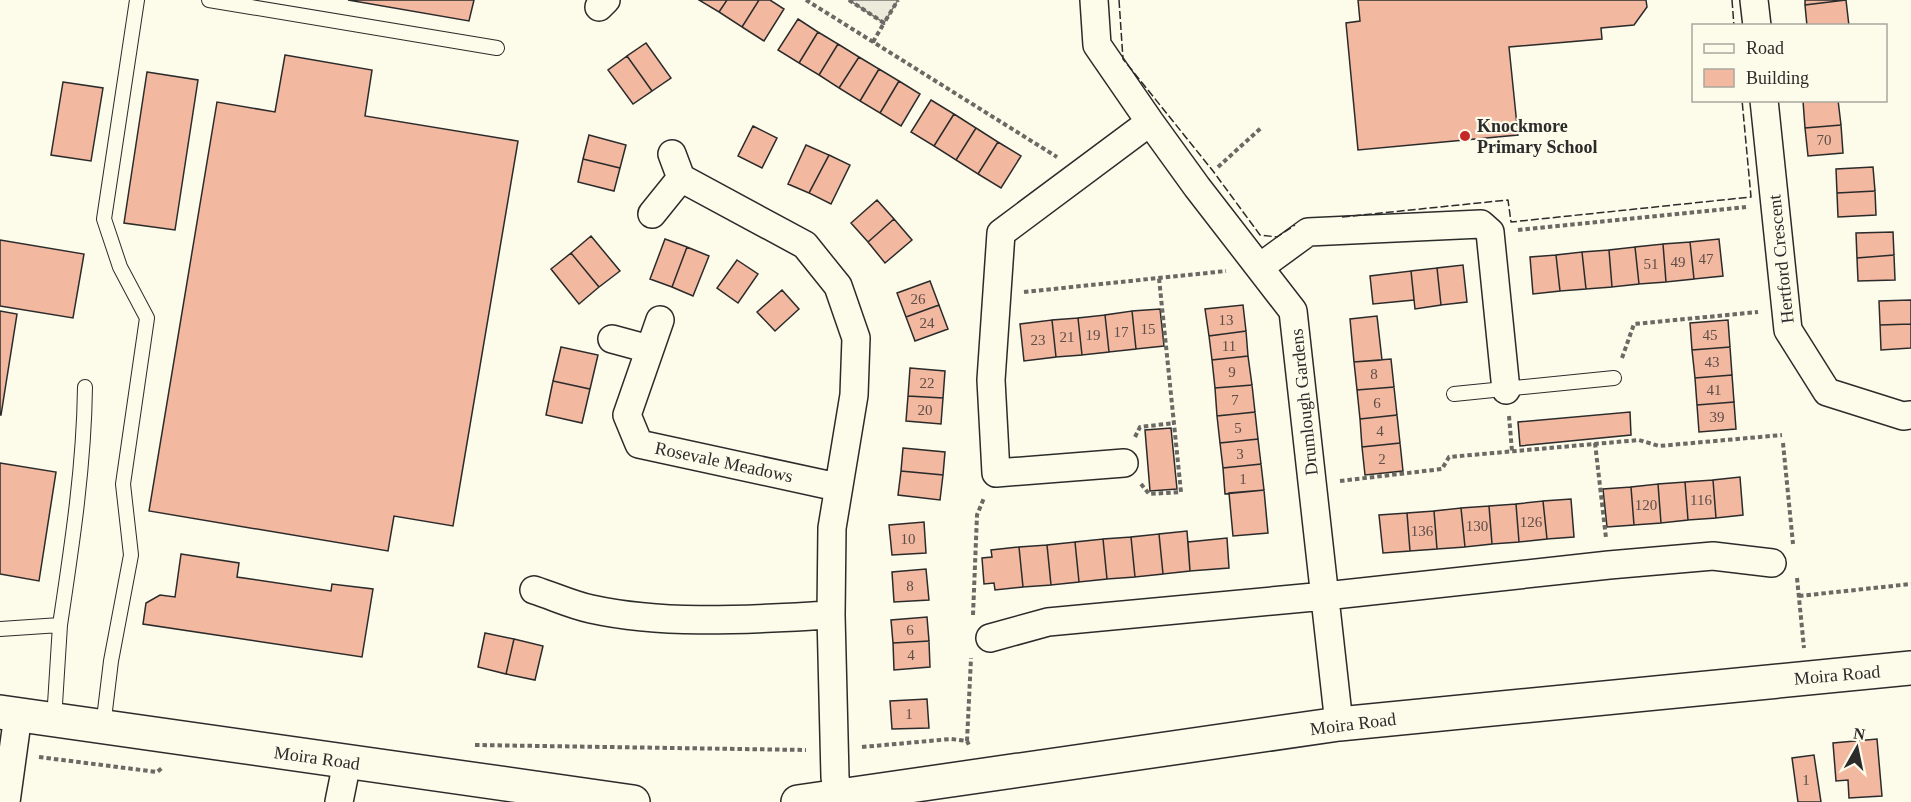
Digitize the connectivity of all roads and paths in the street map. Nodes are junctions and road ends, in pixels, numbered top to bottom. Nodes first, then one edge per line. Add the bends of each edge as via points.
1 (137, 0) edge
2 (209, 0) edge
3 (806, 0) edge
4 (849, 0) edge
5 (898, 0) edge
6 (1094, 0) edge
7 (1754, 0) edge
8 (884, 23) junction
9 (1757, 24) edge
10 (873, 42) junction
11 (497, 48) dead end
12 (1764, 102) edge
13 (1150, 122) junction
14 (1262, 127) dead end
15 (1081, 172) junction
16 (1197, 186) junction
17 (1775, 204) junction
18 (652, 214) dead end
19 (1490, 232) junction
20 (1260, 267) junction
21 (1159, 278) junction
22 (997, 295) junction
23 (1786, 309) junction
24 (660, 320) dead end
25 (612, 339) dead end
26 (649, 349) junction
27 (1614, 378) joint
28 (85, 387) dead end
29 (1506, 390) junction
30 (1454, 394) dead end
31 (1911, 416) edge
32 (1174, 423) junction
33 (1782, 435) dead end
34 (1595, 443) junction
35 (1124, 463) junction
36 (996, 473) junction
37 (1313, 484) junction
38 (837, 487) junction
39 (1772, 563) dead end
40 (1609, 564) junction
41 (1911, 584) edge
42 (534, 590) dead end
43 (1325, 596) junction
44 (1799, 596) dead end
45 (831, 615) junction
46 (60, 625) junction
47 (0, 629) edge
48 (978, 636) junction
49 (1911, 668) edge
50 (9, 714) edge
51 (54, 720) junction
52 (1339, 724) junction
53 (103, 727) junction
54 (967, 741) junction
55 (475, 745) dead end
56 (834, 750) junction
57 (347, 762) junction
58 (982, 776) junction
59 (838, 797) junction
60 (877, 797) edge
61 (6, 802) edge
62 (339, 802) edge
63 (633, 802) edge
64 (798, 802) edge

1 - 53 lane via 104,219 120,267 147,318 123,484 131,555
2 - 11 lane
3 - 10 path
4 - 8 path
5 - 8 path
6 - 13 street, Drumlough Gardens via 1097,45
7 - 9 street
8 - 10 path
10 - 15 path
12 - 17 street, Hertford Crescent
13 - 15 street
13 - 16 street, Drumlough Gardens
14 - 16 path
15 - 22 street via 1001,233
16 - 20 street, Drumlough Gardens
17 - 19 path
17 - 23 street, Hertford Crescent
18 - 38 street via 677,166 805,245 838,286 856,338 854,395
19 - 20 street via 1481,224 1308,232
19 - 29 street
20 - 21 path
20 - 37 street, Drumlough Gardens via 1293,311
21 - 22 path
21 - 32 path
22 - 36 street via 991,380
23 - 27 path via 1634,324
23 - 31 street, Hertford Crescent via 1788,330 1827,392
24 - 26 street, Rosevale Meadows
25 - 26 street
26 - 38 street, Rosevale Meadows via 627,415 639,444
27 - 29 lane
28 - 46 lane via 82,464
29 - 30 lane
32 - 35 path via 1140,427
32 - 35 path via 1181,492 1149,494
33 - 34 path via 1659,446 1640,440
34 - 37 path via 1449,457 1442,470
34 - 40 path
35 - 36 street
36 - 48 path via 976,514
37 - 43 street, Drumlough Gardens
38 - 45 street via 832,528
39 - 40 street via 1713,556
40 - 43 street
41 - 44 path
42 - 45 street via 591,609 654,618
43 - 48 street via 1048,622
43 - 52 street, Drumlough Gardens
45 - 56 street
46 - 47 lane
46 - 51 lane
48 - 54 path
49 - 52 highway, Moira Road
50 - 51 highway, Moira Road
50 - 61 street
51 - 53 highway, Moira Road
52 - 58 highway, Moira Road
53 - 57 highway, Moira Road
54 - 56 path via 951,739
54 - 58 path
55 - 56 path
56 - 59 street
57 - 62 street
57 - 63 highway, Moira Road
58 - 60 highway, Moira Road
59 - 60 highway, Moira Road
59 - 64 highway, Moira Road

